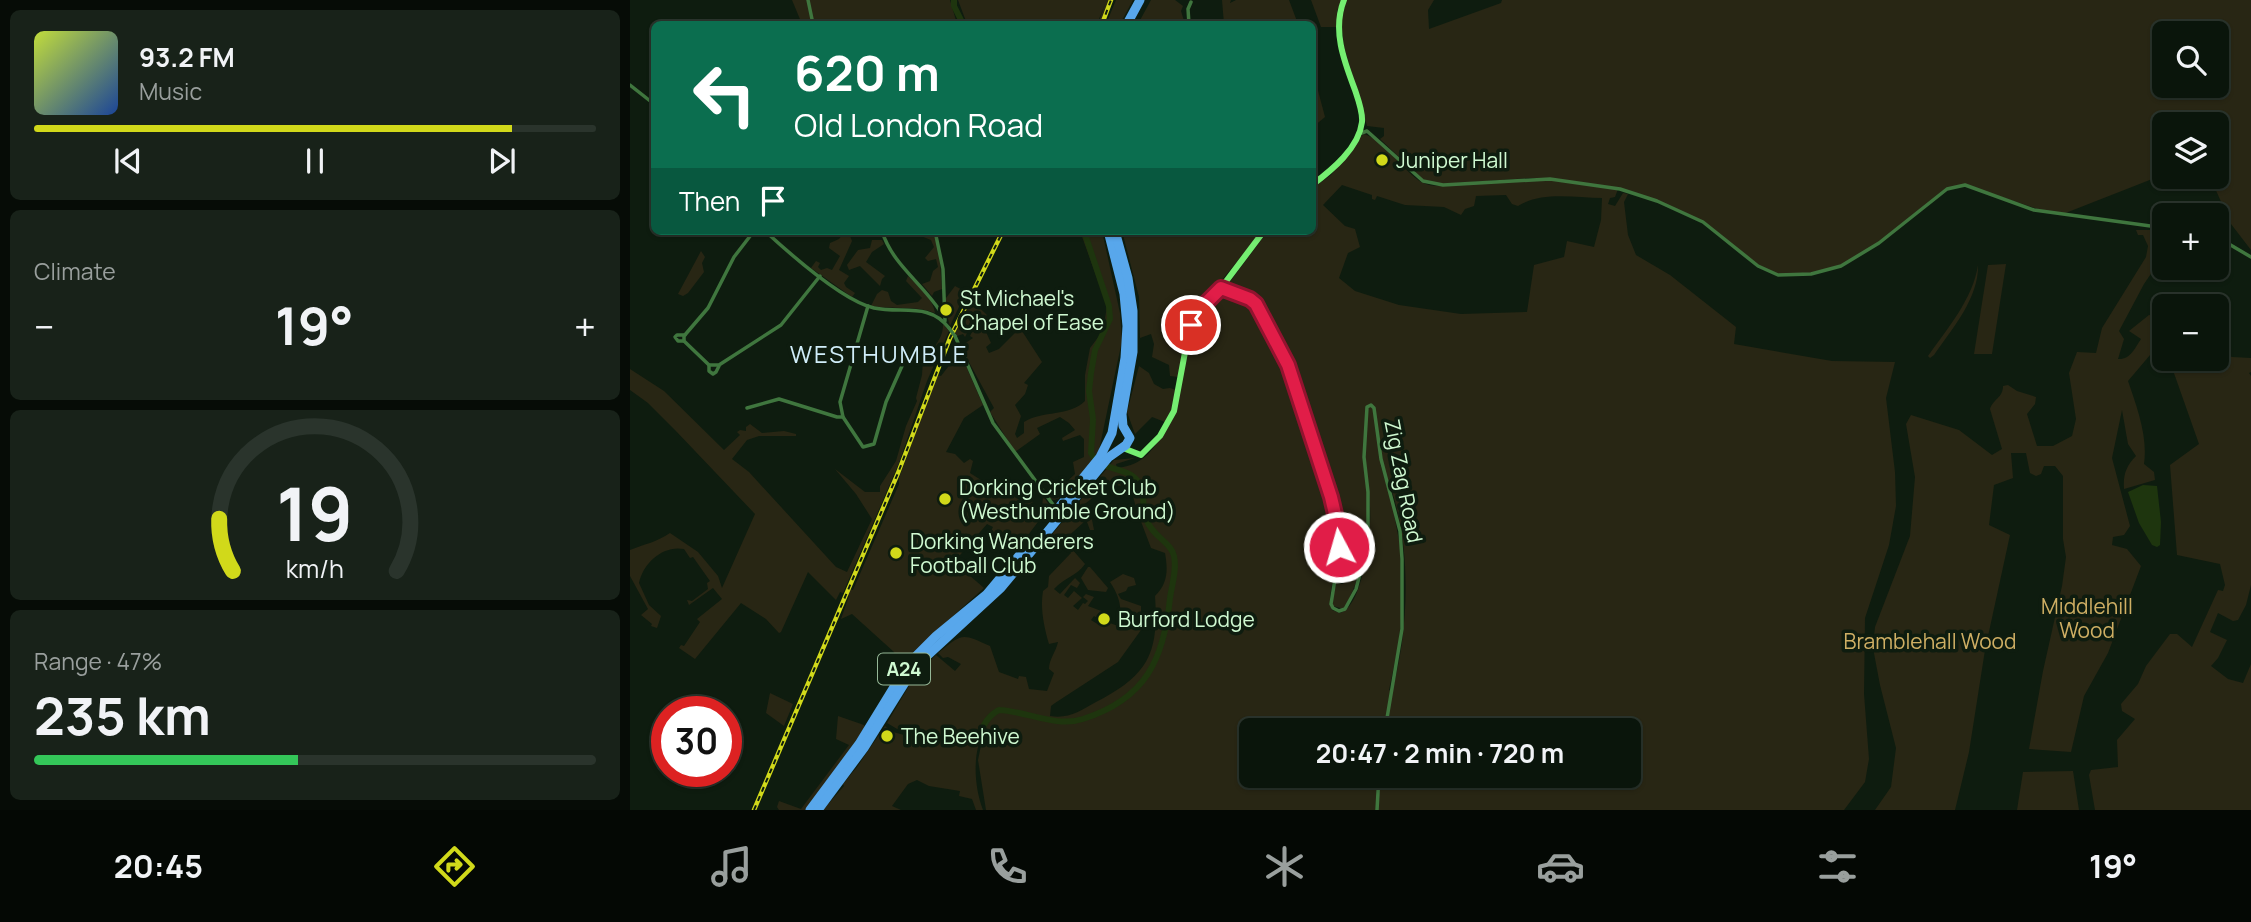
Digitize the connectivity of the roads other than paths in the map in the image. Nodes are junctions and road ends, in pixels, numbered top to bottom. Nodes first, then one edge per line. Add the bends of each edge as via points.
1 (808, 0) edge
2 (1140, 0) edge
3 (1145, 0) edge
4 (1345, 0) edge
5 (1191, 2) edge
6 (812, 21) edge
7 (1129, 21) edge
8 (1134, 21) edge
9 (1189, 21) edge
10 (630, 85) edge
11 (651, 102) edge
12 (1359, 134) junction
13 (1316, 182) edge
14 (2152, 226) edge
15 (751, 235) edge
16 (769, 235) edge
17 (884, 235) edge
18 (936, 235) edge
19 (1109, 235) edge
20 (1116, 235) edge
21 (1261, 235) edge
22 (2229, 244) edge
23 (2251, 257) edge
24 (820, 276) junction
25 (1221, 288) junction
26 (868, 306) junction
27 (944, 322) junction
28 (685, 335) junction
29 (684, 341) junction
30 (902, 366) dead end
31 (747, 408) dead end
32 (844, 417) junction
33 (1111, 437) junction
34 (1125, 442) junction
35 (1103, 460) junction
36 (1048, 500) junction
37 (1059, 507) junction
38 (1387, 718) edge
39 (1378, 788) edge
40 (810, 810) edge
41 (818, 810) edge
42 (1377, 810) edge

1 - 6 street
2 - 7 highway
3 - 8 highway
4 - 12 main road via 1339,32 1363,120
5 - 9 street
10 - 11 street
12 - 13 main road via 1338,163
12 - 14 street via 1367,131 1426,182 1550,179 1619,189 1657,201 1703,222 1758,266 1778,275 1811,274 1841,266 1880,243 1947,189 1965,185 2034,210
15 - 28 street via 708,308
16 - 24 street
17 - 27 street via 896,259 925,290
18 - 27 street via 943,269
19 - 33 highway, A24 via 1127,326
20 - 34 highway via 1133,311 1133,352 1122,414
21 - 25 main road
22 - 23 street
24 - 26 street
24 - 29 street via 781,325 719,365 713,374
25 - 34 main road via 1191,325 1174,411 1163,430 1146,451 1137,452
25 - 38 street, Zig Zag Road via 1256,304 1293,379 1336,514 1339,554 1331,604 1339,611 1353,598 1366,551 1367,405 1374,408 1402,551 1402,629
26 - 27 street via 925,311
26 - 32 street via 840,402
27 - 36 street, bridge via 955,335 993,423
28 - 29 street
28 - 29 street via 675,337
30 - 32 street via 873,445 861,445
31 - 32 street via 779,399
33 - 34 highway
33 - 34 highway via 1120,429
33 - 35 highway, A24
34 - 35 highway, A24
35 - 37 highway, A24
36 - 37 street
36 - 37 street
37 - 40 highway, A24 via 994,587 908,664 859,744
37 - 41 highway, A24 via 1002,588 914,668
39 - 42 street

